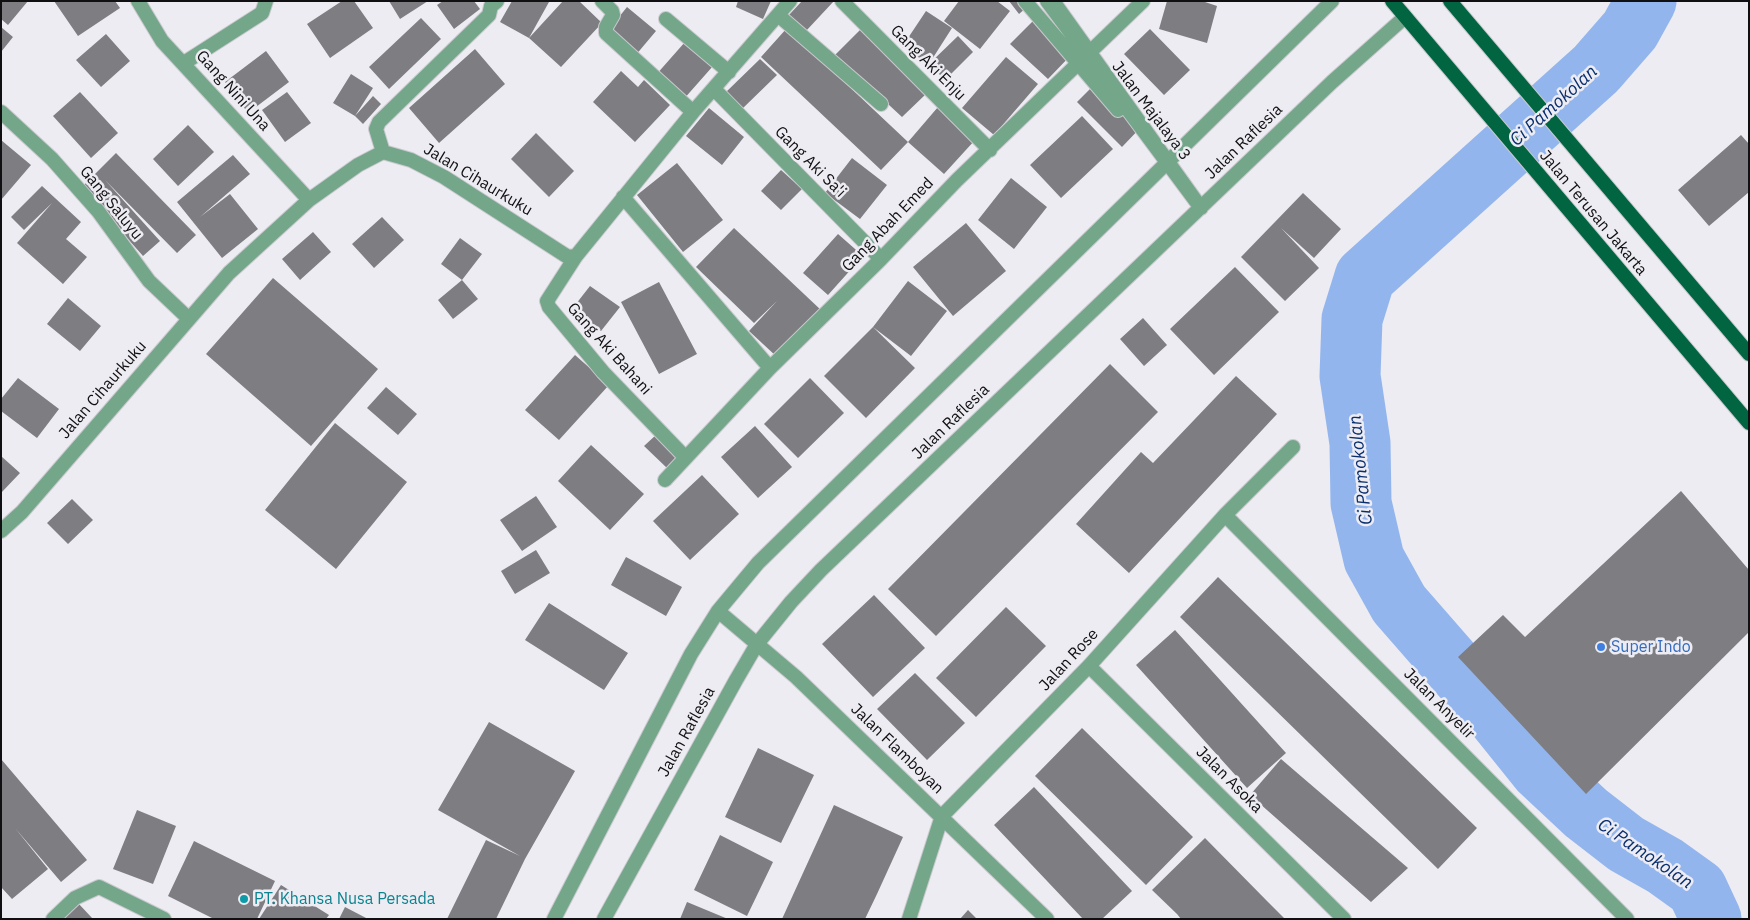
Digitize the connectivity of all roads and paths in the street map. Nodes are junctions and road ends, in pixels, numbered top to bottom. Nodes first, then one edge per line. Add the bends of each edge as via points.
1 (138, 1) edge
2 (266, 1) edge
3 (497, 1) edge
4 (602, 1) edge
5 (790, 1) edge
6 (842, 1) edge
7 (1025, 1) edge
8 (1047, 1) edge
9 (1053, 1) edge
10 (1143, 1) edge
11 (1332, 1) edge
12 (1392, 1) edge
13 (1450, 1) edge
14 (778, 15) junction
15 (1405, 17) junction
16 (666, 20) dead end
17 (184, 62) junction
18 (729, 72) junction
19 (714, 89) junction
20 (881, 104) dead end
21 (1, 112) edge
22 (693, 112) junction
23 (990, 150) junction
24 (383, 152) junction
25 (623, 197) junction
26 (309, 200) junction
27 (1201, 208) junction
28 (576, 256) junction
29 (881, 259) junction
30 (189, 319) junction
31 (1749, 354) edge
32 (770, 368) junction
33 (1749, 424) edge
34 (1293, 447) dead end
35 (685, 457) junction
36 (665, 480) dead end
37 (1225, 515) junction
38 (1, 531) edge
39 (718, 612) junction
40 (757, 644) junction
41 (1089, 666) junction
42 (942, 816) junction
43 (53, 919) edge
44 (164, 919) edge
45 (554, 919) edge
46 (604, 919) edge
47 (909, 919) edge
48 (1047, 919) edge
49 (1344, 919) edge
50 (1627, 919) edge

1 - 17 street, Gang Nini Una via 162,40
2 - 17 street via 262,13
3 - 24 street via 491,6 489,15 379,122 376,129
4 - 22 street via 613,15 606,32
5 - 14 street
6 - 23 street, Gang Aki Enju
7 - 27 street
8 - 27 street, Jalan Majalaya 3
9 - 27 street, Jalan Majalaya 3
10 - 23 street, Gang Abah Emed
11 - 39 street, Jalan Raflesia via 784,535
12 - 15 main road, Jalan Terusan Jakarta
13 - 31 main road, Jalan Terusan Jakarta
14 - 18 street
14 - 20 street
15 - 27 street, Jalan Raflesia
15 - 33 main road, Jalan Terusan Jakarta
16 - 18 street
17 - 26 street, Gang Nini Una via 210,95
18 - 19 street
19 - 22 street
19 - 29 street, Gang Aki Sa'i
21 - 30 street, Gang Saluyu via 52,159 98,211 149,281
22 - 25 street
23 - 29 street, Gang Abah Emed
24 - 26 street, Jalan Cihaurkuku via 358,165
24 - 28 street, Jalan Cihaurkuku via 411,160 444,177 568,257
25 - 28 street
25 - 32 street
26 - 30 street, Jalan Cihaurkuku via 229,273
27 - 40 street, Jalan Raflesia via 821,570
28 - 35 street, Gang Aki Bahani via 547,301 549,307 603,372
29 - 32 street, Gang Abah Emed
30 - 38 street, Jalan Cihaurkuku via 22,512
32 - 35 street, Gang Abah Emed
34 - 37 street, Jalan Rose
35 - 36 street, Gang Abah Emed
37 - 41 street, Jalan Rose
37 - 50 street, Jalan Anyelir
39 - 40 street, Jalan Flamboyan
39 - 45 street, Jalan Raflesia via 691,654
40 - 42 street, Jalan Flamboyan
40 - 46 street, Jalan Raflesia
41 - 42 street, Jalan Rose
41 - 49 street, Jalan Asoka
42 - 47 street, Jalan Rose
42 - 48 street, Jalan Flamboyan
43 - 44 street via 75,898 99,887

